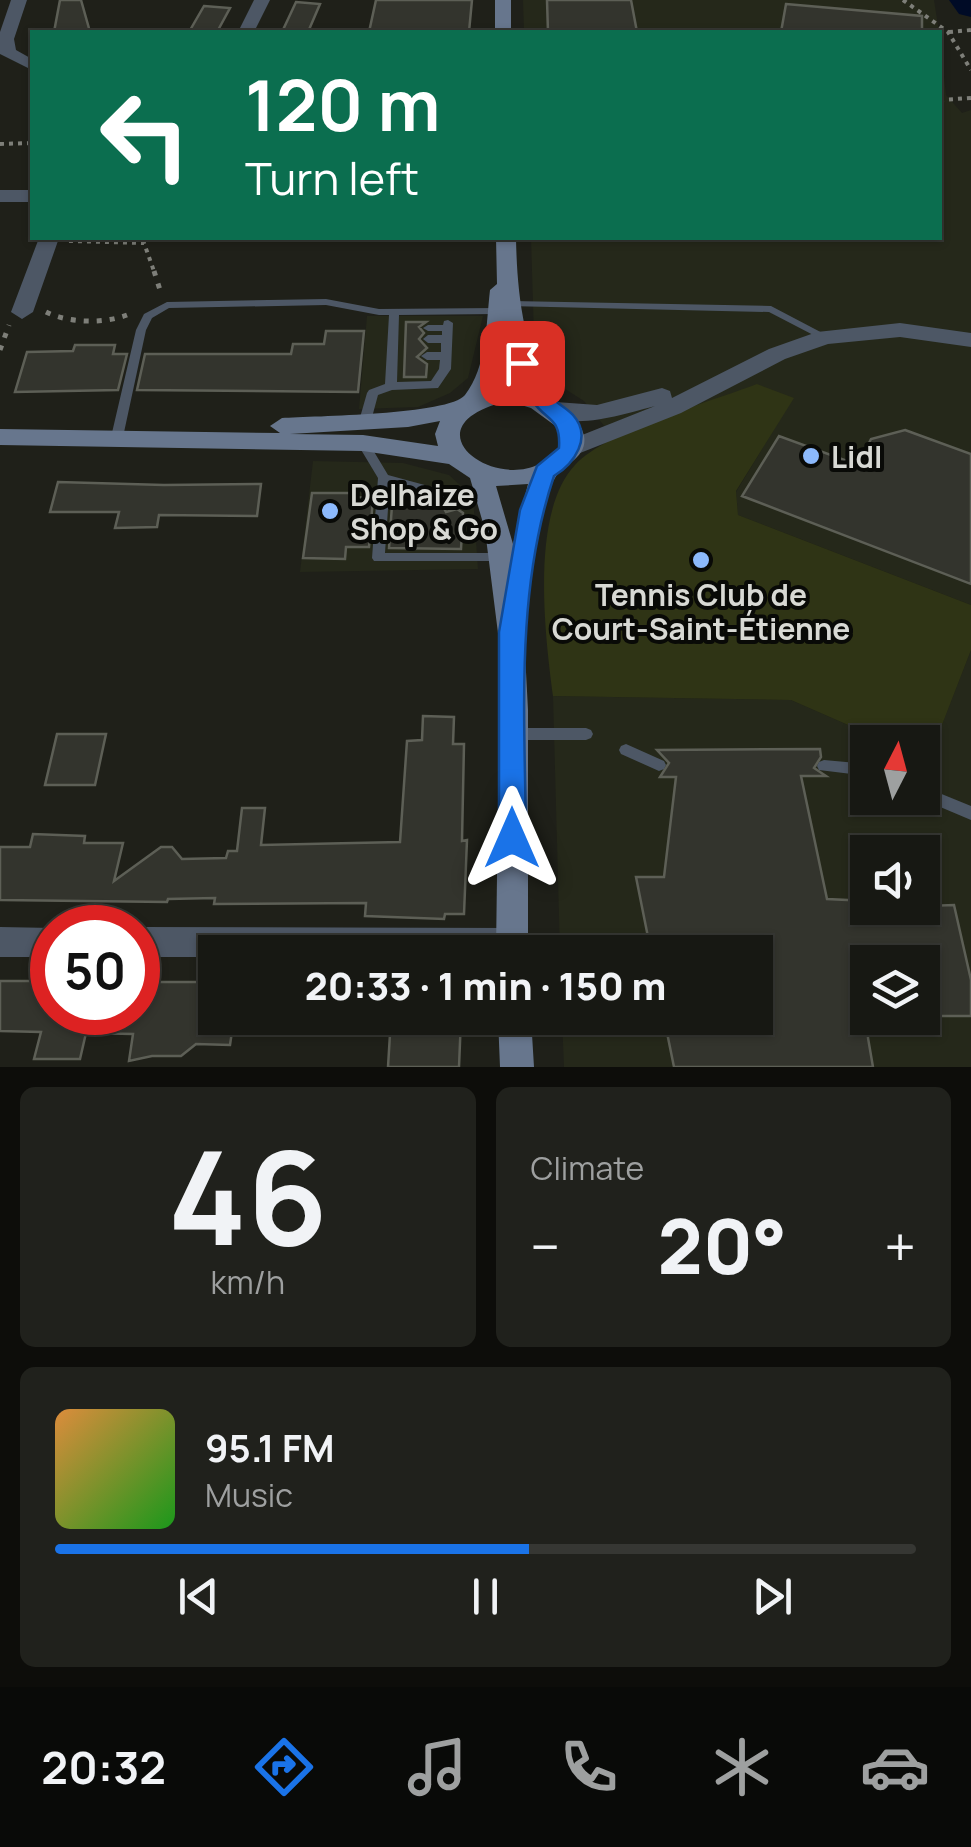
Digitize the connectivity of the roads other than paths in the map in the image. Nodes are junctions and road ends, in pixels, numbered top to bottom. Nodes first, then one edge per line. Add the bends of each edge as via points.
1 (18, 0) edge
2 (262, 0) edge
3 (503, 0) edge
4 (247, 30) edge
5 (504, 30) edge
6 (30, 64) edge
7 (0, 196) edge
8 (30, 196) edge
9 (49, 240) edge
10 (506, 240) edge
11 (504, 308) junction
12 (22, 312) road end
13 (394, 312) junction
14 (428, 334) dead end
15 (826, 337) junction
16 (971, 340) edge
17 (427, 362) dead end
18 (446, 362) junction
19 (735, 377) junction
20 (391, 386) junction
21 (466, 405) junction
22 (549, 405) junction
23 (364, 432) junction
24 (0, 436) edge
25 (118, 438) junction
26 (570, 449) junction
27 (453, 456) junction
28 (545, 471) junction
29 (481, 475) junction
30 (384, 478) junction
31 (398, 499) dead end
32 (424, 499) dead end
33 (450, 505) dead end
34 (501, 558) junction
35 (512, 632) junction
36 (514, 734) junction
37 (586, 734) dead end
38 (626, 750) dead end
39 (659, 765) dead end
40 (824, 766) dead end
41 (850, 768) edge
42 (940, 800) edge
43 (971, 813) edge
44 (512, 935) edge
45 (0, 942) edge
46 (30, 942) edge
47 (160, 942) edge
48 (198, 943) edge
49 (515, 1035) edge
50 (516, 1067) edge

1 - 6 street via 8,52
2 - 4 street
3 - 5 main road
7 - 8 street
9 - 12 street
10 - 11 main road
11 - 13 lane
11 - 15 lane via 771,309
11 - 21 main road via 492,364
11 - 22 main road via 522,363
13 - 20 lane via 398,362
13 - 25 lane via 326,302 167,305 148,316 141,330
14 - 18 lane via 448,330
15 - 16 street via 900,330
15 - 19 street
17 - 18 lane
18 - 20 lane via 434,385
19 - 22 street via 597,413
19 - 26 street
20 - 23 lane via 373,392
21 - 22 main road via 508,393
21 - 23 main road
21 - 27 main road via 446,426
22 - 26 main road via 567,422
23 - 25 main road
23 - 27 main road
23 - 30 lane
24 - 25 main road
26 - 28 main road
27 - 29 main road
28 - 29 main road via 521,479
28 - 35 main road
29 - 34 main road
30 - 31 lane
30 - 32 lane
30 - 33 lane via 450,496
30 - 34 lane via 378,558
34 - 35 main road
35 - 36 main road
36 - 37 lane
36 - 44 main road
38 - 39 lane
40 - 41 lane
42 - 43 lane
45 - 46 street
47 - 48 street
49 - 50 main road

